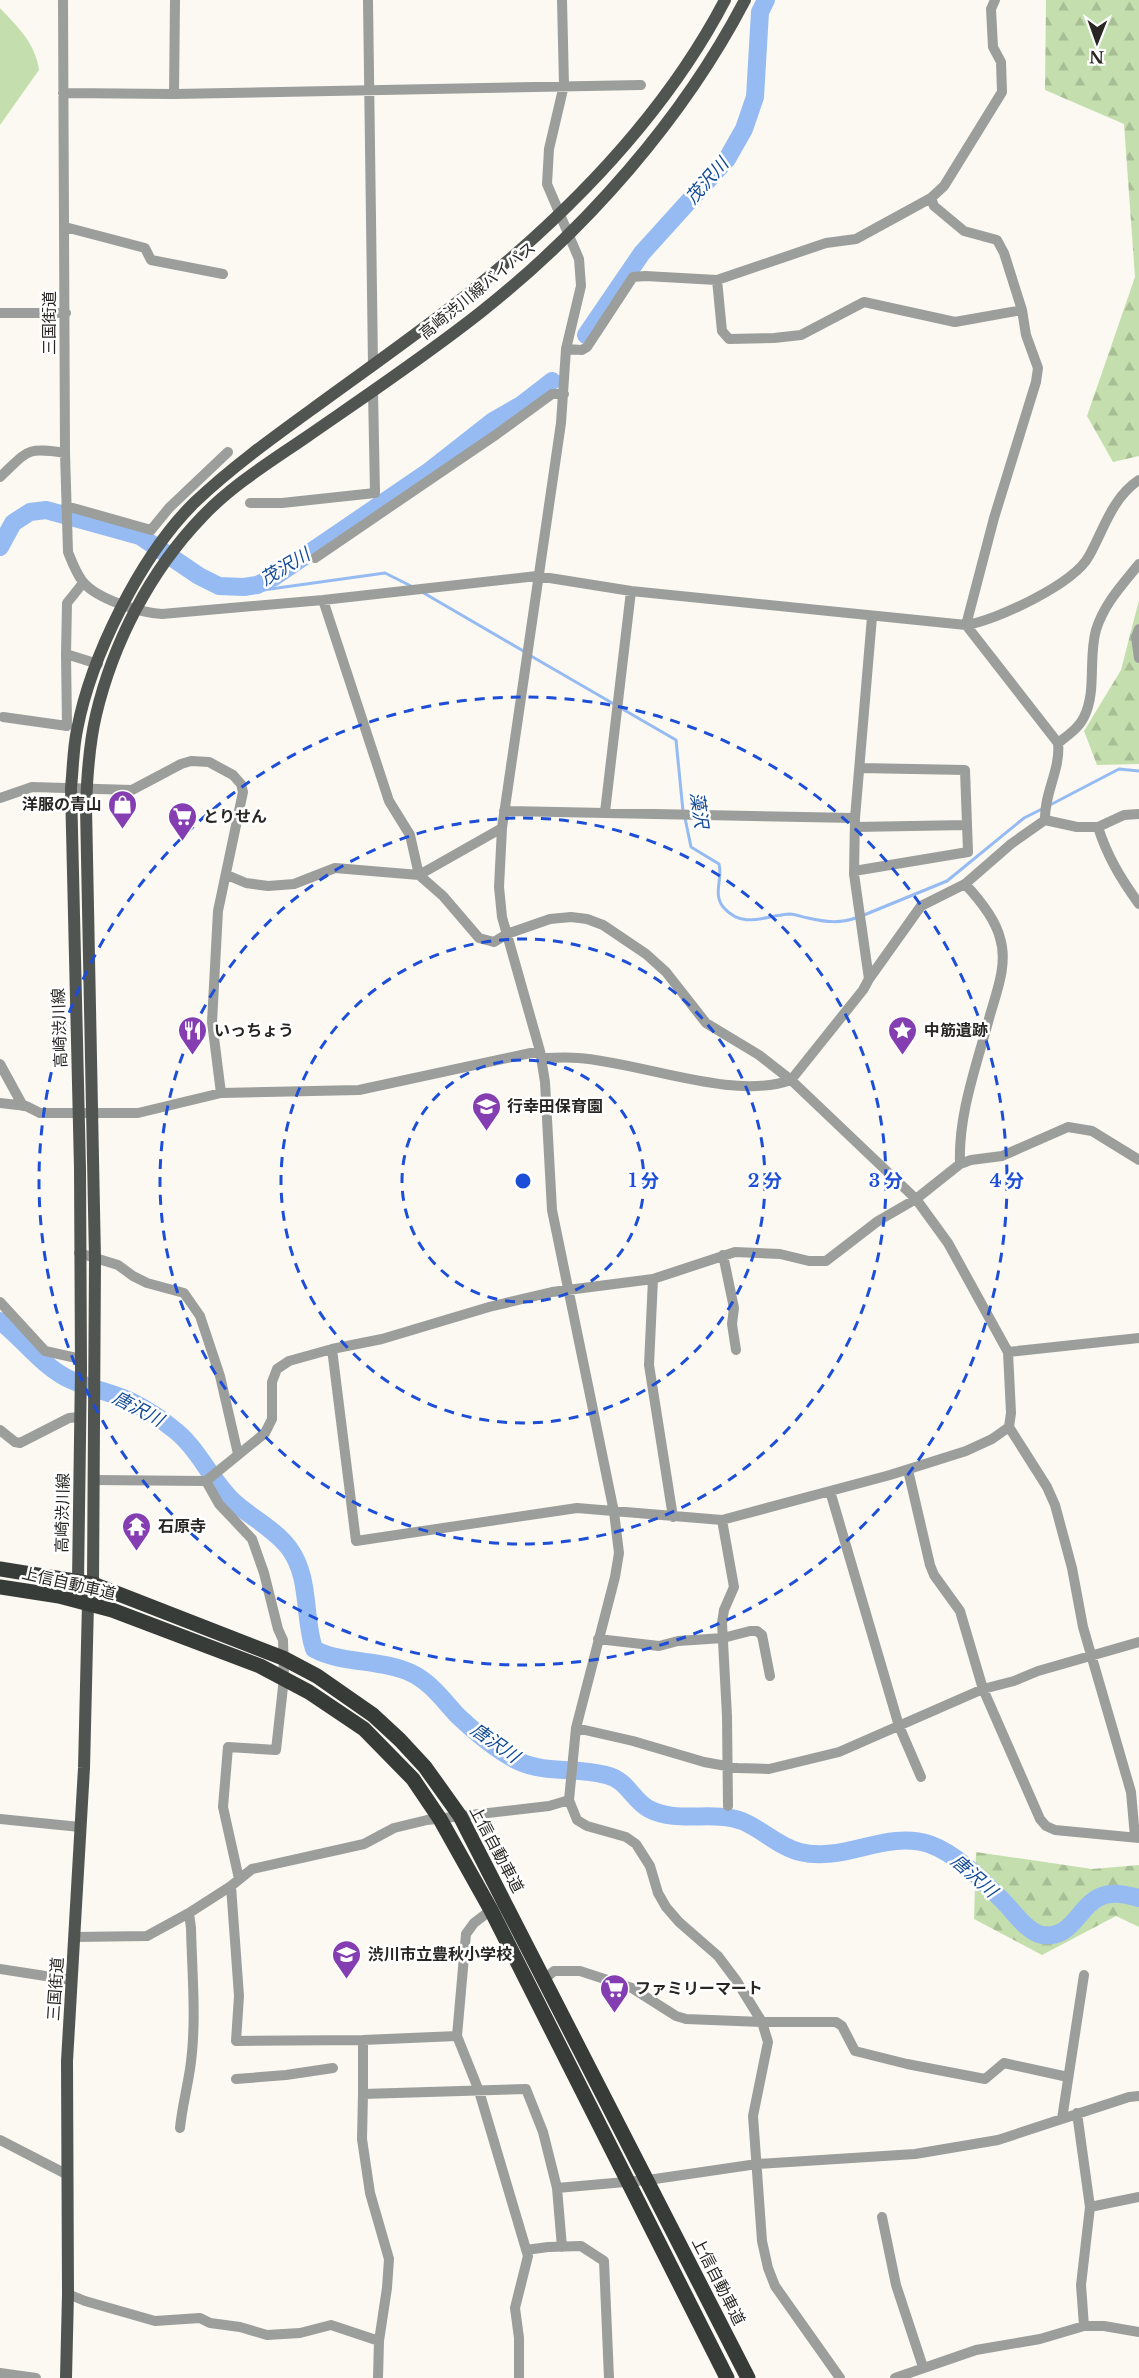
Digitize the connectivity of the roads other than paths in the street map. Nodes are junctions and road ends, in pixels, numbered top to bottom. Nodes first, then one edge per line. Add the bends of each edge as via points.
1 (63, 0) edge
2 (175, 0) edge
3 (368, 0) edge
4 (562, 0) edge
5 (725, 0) edge
6 (745, 0) edge
7 (995, 0) edge
8 (564, 85) junction
9 (641, 85) dead end
10 (369, 91) junction
11 (63, 93) junction
12 (174, 94) junction
13 (931, 198) junction
14 (559, 214) junction
15 (64, 227) junction
16 (569, 234) junction
17 (223, 274) dead end
18 (717, 280) junction
19 (1022, 310) junction
20 (0, 313) edge
21 (66, 313) junction
22 (566, 349) junction
23 (373, 364) junction
24 (373, 391) junction
25 (564, 394) junction
26 (228, 452) dead end
27 (65, 453) junction
28 (0, 477) edge
29 (1139, 480) edge
30 (250, 503) dead end
31 (66, 506) junction
32 (315, 558) dead end
33 (1139, 564) edge
34 (537, 576) junction
35 (83, 583) junction
36 (631, 591) junction
37 (323, 600) junction
38 (123, 604) junction
39 (136, 610) junction
40 (872, 617) junction
41 (966, 625) junction
42 (1139, 629) edge
43 (66, 654) junction
44 (1139, 658) edge
45 (98, 663) junction
46 (3, 717) dead end
47 (1058, 743) junction
48 (860, 768) junction
49 (71, 788) junction
50 (86, 789) junction
51 (0, 798) edge
52 (504, 811) junction
53 (605, 812) junction
54 (1139, 814) edge
55 (1045, 820) junction
56 (855, 823) junction
57 (967, 825) junction
58 (1098, 827) junction
59 (502, 828) junction
60 (854, 871) junction
61 (227, 875) junction
62 (419, 875) junction
63 (965, 884) junction
64 (1139, 904) edge
65 (507, 934) junction
66 (869, 979) junction
67 (541, 1055) junction
68 (0, 1064) edge
69 (790, 1080) junction
70 (221, 1093) junction
71 (0, 1103) edge
72 (23, 1106) junction
73 (78, 1113) junction
74 (93, 1113) junction
75 (1139, 1160) edge
76 (960, 1164) junction
77 (916, 1199) junction
78 (79, 1253) junction
79 (723, 1255) junction
80 (95, 1259) junction
81 (653, 1279) junction
82 (567, 1291) junction
83 (0, 1302) edge
84 (1139, 1338) edge
85 (332, 1349) junction
86 (736, 1350) dead end
87 (1008, 1352) junction
88 (81, 1364) junction
89 (80, 1417) junction
90 (1009, 1427) junction
91 (0, 1430) edge
92 (238, 1454) junction
93 (908, 1470) junction
94 (94, 1480) junction
95 (206, 1482) junction
96 (830, 1491) junction
97 (614, 1512) junction
98 (673, 1516) junction
99 (722, 1520) junction
100 (0, 1569) edge
101 (85, 1583) junction
102 (0, 1587) edge
103 (88, 1603) junction
104 (723, 1638) junction
105 (598, 1639) junction
106 (1139, 1642) edge
107 (1091, 1656) junction
108 (283, 1658) junction
109 (770, 1676) dead end
110 (284, 1678) junction
111 (983, 1689) junction
112 (899, 1726) junction
113 (576, 1728) junction
114 (726, 1766) junction
115 (921, 1778) dead end
116 (569, 1800) junction
117 (728, 1806) dead end
118 (460, 1816) junction
119 (0, 1819) edge
120 (440, 1819) junction
121 (80, 1827) junction
122 (1137, 1838) edge
123 (235, 1882) junction
124 (491, 1910) junction
125 (189, 1913) junction
126 (75, 1937) junction
127 (0, 1969) edge
128 (1084, 1975) dead end
129 (544, 1978) junction
130 (71, 1980) junction
131 (762, 2022) junction
132 (457, 2036) junction
133 (363, 2040) junction
134 (333, 2067) dead end
135 (1068, 2077) junction
136 (236, 2079) dead end
137 (479, 2091) junction
138 (363, 2094) junction
139 (1139, 2096) edge
140 (1077, 2113) junction
141 (1062, 2119) junction
142 (180, 2128) dead end
143 (0, 2140) edge
144 (757, 2164) junction
145 (68, 2175) junction
146 (648, 2180) junction
147 (627, 2182) junction
148 (556, 2188) junction
149 (1139, 2197) edge
150 (1090, 2207) junction
151 (882, 2217) dead end
152 (562, 2247) junction
153 (526, 2250) junction
154 (68, 2294) junction
155 (1084, 2326) junction
156 (1139, 2332) edge
157 (379, 2341) junction
158 (923, 2367) junction
159 (0, 2373) edge
160 (36, 2378) edge
161 (66, 2378) edge
162 (378, 2378) edge
163 (519, 2378) edge
164 (609, 2378) edge
165 (727, 2378) edge
166 (748, 2378) edge
167 (840, 2378) edge
168 (895, 2378) edge

1 - 11 street, 三国街道
2 - 12 street
3 - 10 street
4 - 8 street
5 - 14 main road, 高崎渋川線バイパス via 649,116
6 - 16 main road, 高崎渋川線バイパス via 701,73 660,130 619,182
7 - 13 street via 991,9 993,47 1001,62 1002,92 944,186
8 - 9 street
8 - 10 street
8 - 14 street via 547,174
10 - 12 street
10 - 23 street
11 - 12 street
11 - 15 street, 三国街道
13 - 18 street via 856,239 826,243
13 - 19 street via 934,206 964,231 997,240
14 - 16 street
14 - 23 main road, 高崎渋川線バイパス via 467,294
15 - 17 street via 145,248 151,260
15 - 21 street, 三国街道
16 - 22 street via 579,259 581,286
16 - 24 main road, 高崎渋川線バイパス via 479,313
18 - 19 street via 722,331 729,339 801,335 864,302 955,322
18 - 22 street via 633,277 587,347
19 - 41 street via 1038,368 1036,382
20 - 21 street
21 - 27 street, 三国街道
22 - 25 street
23 - 38 main road, 高崎渋川線バイパス via 232,469 193,504 153,555
24 - 30 street via 375,493
24 - 39 main road, 高崎渋川線バイパス via 218,501 166,560
25 - 32 street via 552,394
25 - 34 street via 543,556
26 - 31 street via 151,530
27 - 28 street via 37,449 28,452
27 - 31 street, 三国街道
29 - 41 street via 1115,503 1088,559 1076,573 992,618
31 - 35 street, 三国街道 via 68,552
33 - 47 street via 1105,607 1091,659 1090,701 1075,729
34 - 36 street
34 - 37 street
34 - 52 street
35 - 38 street
35 - 43 street via 67,603
36 - 40 street
36 - 53 street
37 - 39 street via 162,614
37 - 62 street via 389,801 410,836
38 - 39 street
38 - 45 main road
39 - 50 main road via 96,716
40 - 41 street
40 - 48 street
41 - 47 street
42 - 44 street
43 - 45 street
43 - 46 street via 67,726
45 - 49 main road via 76,732
47 - 55 street via 1059,756 1044,803
48 - 56 street
48 - 57 street via 965,770
49 - 50 street
49 - 51 street via 32,787
49 - 73 main road, 高崎渋川線
50 - 61 street via 132,790 191,762 209,762 233,775 243,792
50 - 74 main road, 高崎渋川線
52 - 53 street
52 - 59 street
53 - 56 street
54 - 58 street via 1124,815
55 - 58 street
55 - 63 street
56 - 57 street
56 - 60 street
57 - 60 street via 968,852
58 - 64 street via 1106,852
59 - 62 street
59 - 65 street via 499,886
60 - 66 street
61 - 62 street via 268,886 294,884 335,868
61 - 70 street via 218,911 212,1022
62 - 65 street via 479,938 494,942
63 - 66 street via 921,906
63 - 76 street via 994,922 1003,953 963,1119
65 - 67 street
65 - 69 street via 571,916 603,925 666,972 706,1023 759,1055
66 - 69 street
67 - 69 street via 741,1086 777,1085
67 - 70 street via 359,1090
67 - 82 street via 552,1210
68 - 72 street
69 - 77 street
70 - 74 street via 138,1113
71 - 72 street
72 - 73 street via 40,1113
73 - 74 street
73 - 78 main road, 高崎渋川線
74 - 80 main road, 高崎渋川線
75 - 76 street via 1092,1131 1068,1127 1002,1156
76 - 77 street
77 - 79 street via 878,1221 826,1261 780,1254
77 - 87 street via 948,1243
78 - 80 street
78 - 88 main road, 高崎渋川線
79 - 81 street
79 - 86 street via 734,1308
80 - 92 street via 118,1265 147,1283 184,1293 200,1316 217,1366
80 - 94 main road, 高崎渋川線
81 - 82 street
81 - 98 street via 649,1365
82 - 85 street via 489,1307 382,1339
82 - 97 street
83 - 88 street via 45,1351
84 - 87 street
85 - 92 street via 289,1361 278,1369 273,1382 271,1426
85 - 97 street via 356,1541 578,1508
87 - 90 street
88 - 89 main road, 高崎渋川線
89 - 91 street via 69,1418 20,1443
89 - 101 main road, 高崎渋川線
90 - 93 street via 966,1451
90 - 107 street via 1055,1505
92 - 95 street
93 - 96 street
93 - 111 street via 930,1565 960,1611
94 - 95 street
94 - 101 main road, 高崎渋川線
95 - 108 street via 219,1504 252,1539 283,1640
96 - 99 street
96 - 112 street
97 - 98 street
97 - 105 street via 619,1553
98 - 99 street
99 - 104 street via 734,1587 724,1610
100 - 101 highway, 上信自動車道
101 - 103 main road, 高崎渋川線
101 - 108 highway, 上信自動車道
102 - 103 highway, 上信自動車道
103 - 110 highway, 上信自動車道 via 178,1634
103 - 121 main road, 三国街道
104 - 105 street via 660,1646
104 - 109 street via 750,1631 762,1635
104 - 114 street
105 - 113 street
106 - 107 street
107 - 111 street
107 - 122 street via 1131,1792
108 - 110 street
108 - 118 highway, 上信自動車道 via 373,1714 425,1767
110 - 120 highway, 上信自動車道 via 364,1730 413,1779
110 - 123 street via 276,1750 228,1747 223,1807
111 - 112 street
111 - 122 street via 1046,1826
112 - 114 street via 839,1752 804,1762 769,1769
112 - 115 street
113 - 114 street
113 - 116 street
114 - 117 street
116 - 118 street via 549,1806
116 - 131 street via 577,1820 636,1844 650,1866 666,1908 717,1956
118 - 120 street
118 - 129 highway, 上信自動車道
119 - 121 street
120 - 123 street via 394,1828 364,1844 252,1869
120 - 124 highway, 上信自動車道
121 - 126 main road, 三国街道
123 - 125 street
123 - 133 street via 239,1996 236,2041
124 - 132 street via 466,1934
124 - 147 highway, 上信自動車道
125 - 126 street via 147,1936
125 - 142 street via 193,2031
126 - 130 main road, 三国街道
127 - 130 street
128 - 135 street
129 - 131 street via 554,1971 580,1971 632,1988 686,2019
129 - 146 highway, 上信自動車道
130 - 145 main road, 三国街道
131 - 135 street via 836,2022 855,2051 985,2079 1005,2063
131 - 144 street via 768,2042 753,2116
132 - 133 street
132 - 137 street
133 - 138 street
134 - 136 street
135 - 141 street
137 - 138 street
137 - 148 street via 526,2088 543,2132
137 - 153 street
138 - 157 street via 362,2139 370,2193 388,2259
139 - 140 street
140 - 141 street
140 - 150 street
141 - 144 street via 998,2140 915,2154
143 - 145 street
144 - 146 street
144 - 167 street via 762,2241 768,2268 775,2286
145 - 154 main road, 三国街道
146 - 147 street
146 - 166 highway, 上信自動車道
147 - 148 street
147 - 165 highway, 上信自動車道
148 - 152 street
149 - 150 street
150 - 155 street via 1081,2285
151 - 158 street via 896,2285
152 - 153 street
152 - 164 street via 581,2246 604,2261
153 - 163 street via 528,2256 515,2308
154 - 157 street via 155,2321 200,2318 267,2335 300,2334 331,2325
154 - 161 main road, 三国街道
155 - 156 street
155 - 158 street via 1040,2339 976,2350
157 - 162 street
158 - 168 street
159 - 160 street

